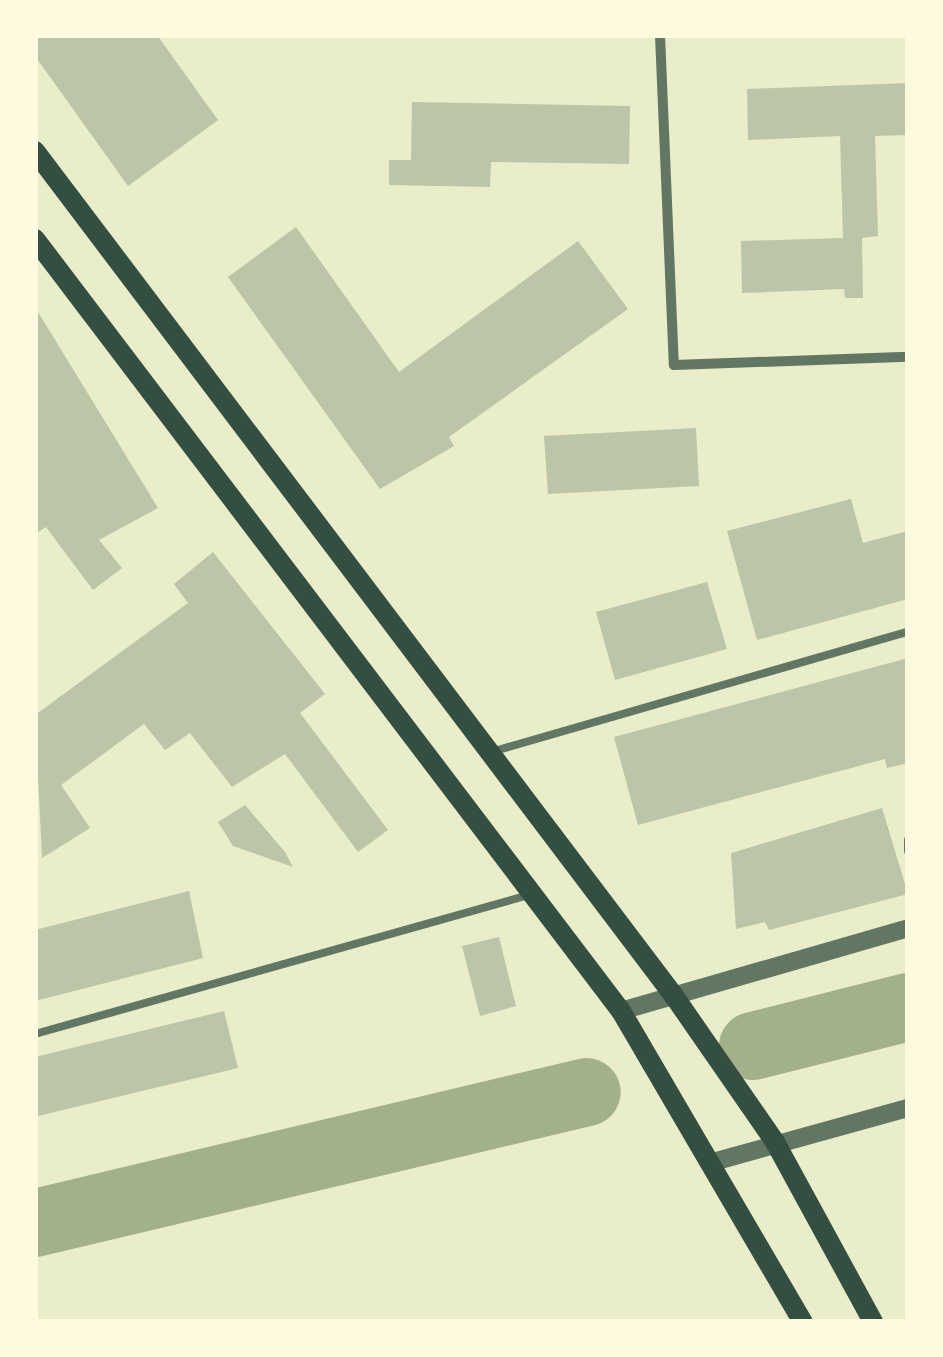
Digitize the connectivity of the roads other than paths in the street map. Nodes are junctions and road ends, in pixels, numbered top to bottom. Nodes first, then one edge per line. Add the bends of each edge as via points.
1 (660, 35) edge
2 (35, 151) edge
3 (35, 239) edge
4 (908, 357) edge
5 (908, 632) edge
6 (491, 752) junction
7 (908, 840) edge
8 (908, 851) edge
9 (529, 895) junction
10 (908, 928) edge
11 (674, 996) junction
12 (621, 1011) junction
13 (35, 1034) edge
14 (908, 1108) edge
15 (775, 1142) junction
16 (714, 1162) junction
17 (803, 1322) edge
18 (873, 1322) edge

1 - 4 street via 674,365
2 - 6 main road
3 - 9 main road
5 - 6 lane
6 - 11 main road
7 - 8 lane
9 - 12 main road
9 - 13 lane
10 - 11 street
11 - 12 street
11 - 15 main road
12 - 16 main road
14 - 15 street
15 - 16 street
15 - 18 main road
16 - 17 main road

